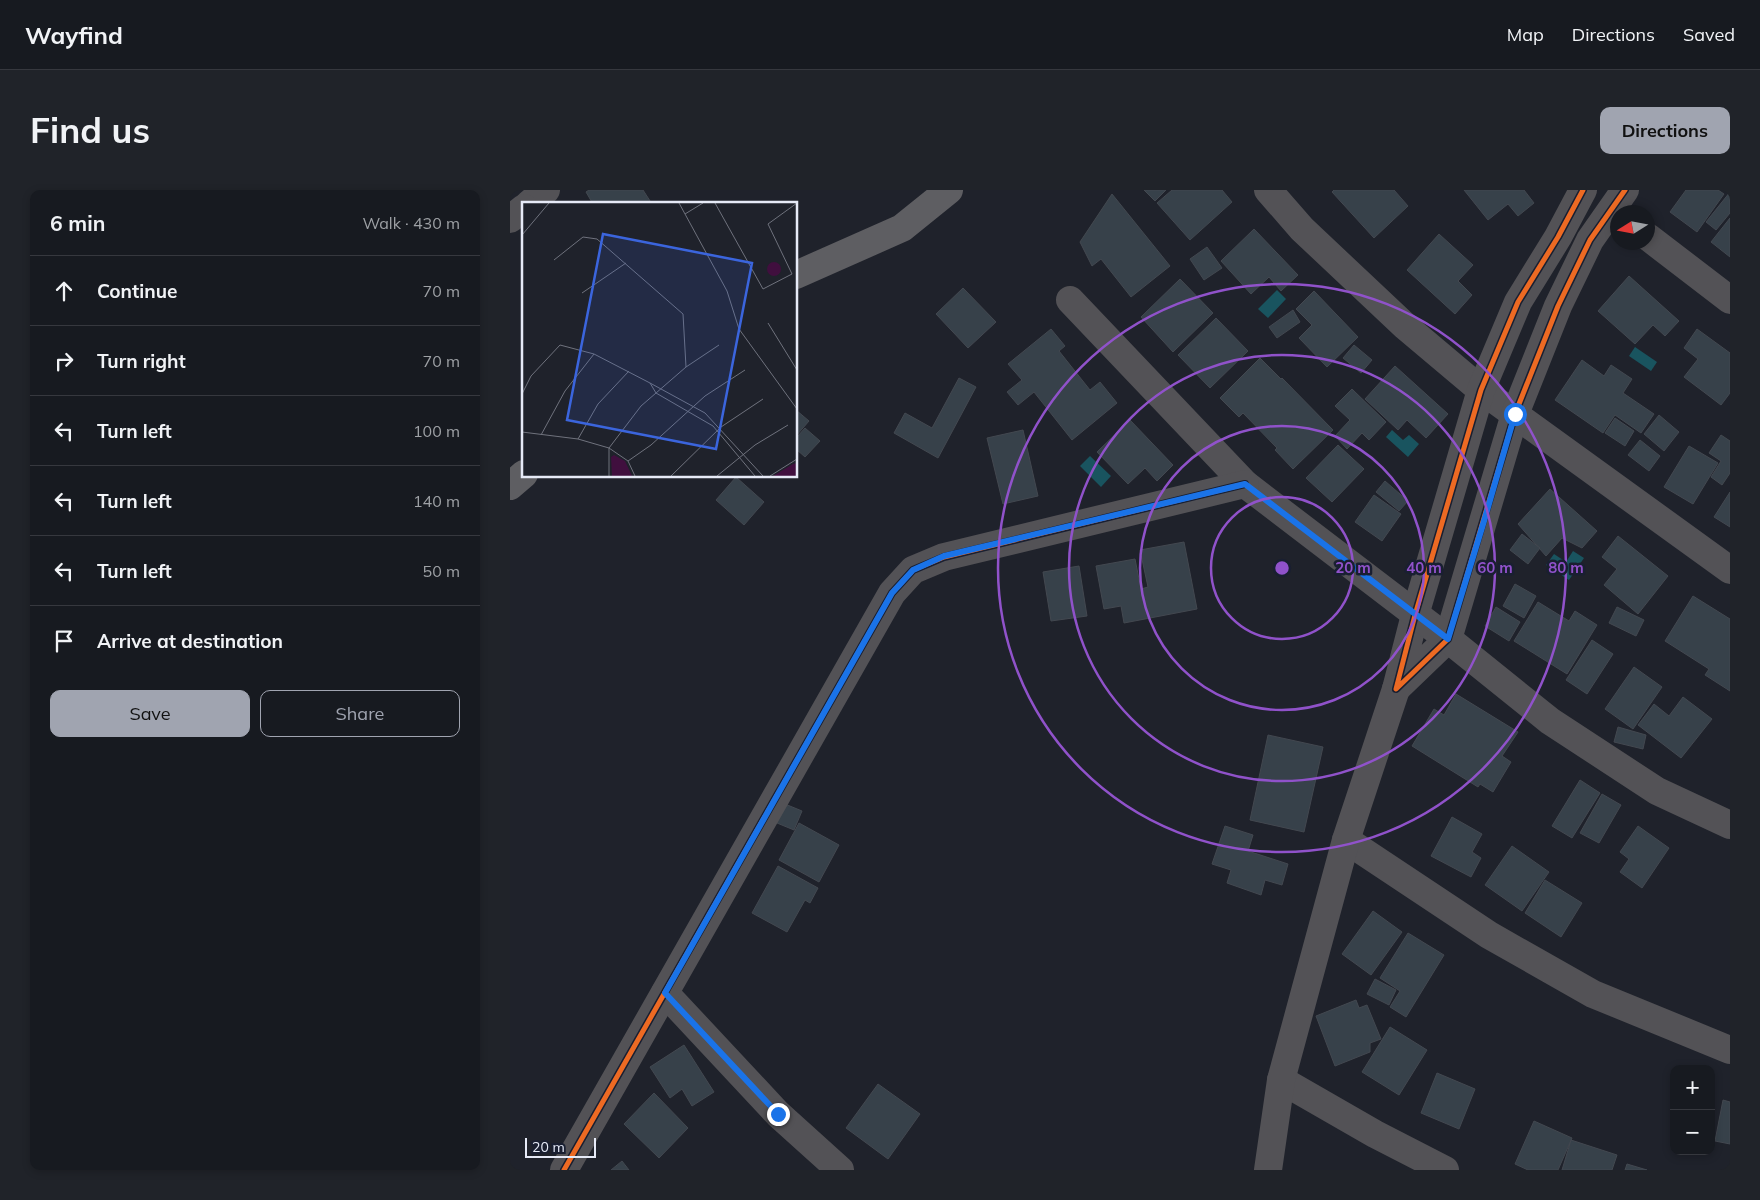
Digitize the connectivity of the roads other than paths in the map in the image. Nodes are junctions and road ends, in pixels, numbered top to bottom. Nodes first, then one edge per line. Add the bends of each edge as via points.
1 (546, 190) edge
2 (949, 190) edge
3 (1268, 190) edge
4 (1585, 190) edge
5 (531, 202) edge
6 (1618, 204) edge
7 (522, 210) edge
8 (510, 220) edge
9 (1655, 242) edge
10 (798, 274) edge
11 (1070, 300) dead end
12 (1730, 300) edge
13 (1481, 390) junction
14 (1515, 414) junction
15 (522, 476) edge
16 (1245, 484) junction
17 (510, 486) edge
18 (1730, 570) edge
19 (1415, 615) junction
20 (1448, 639) junction
21 (1396, 689) junction
22 (1730, 825) edge
23 (1346, 840) junction
24 (665, 993) junction
25 (1730, 1050) edge
26 (1281, 1080) junction
27 (564, 1170) edge
28 (840, 1170) edge
29 (1268, 1170) edge
30 (1445, 1170) edge

1 - 5 street
2 - 10 street via 902,228
3 - 13 street via 1302,228 1405,326
4 - 6 street
4 - 13 street via 1518,302
6 - 14 street via 1590,240 1558,306
7 - 8 street
9 - 12 street
11 - 16 street
13 - 14 street
13 - 19 street
14 - 18 street
14 - 20 street
15 - 17 street
16 - 19 street
16 - 24 street via 944,556 913,570 892,593
19 - 20 street
19 - 21 street
20 - 21 street
20 - 22 street via 1550,721 1657,791
21 - 23 street
23 - 25 street via 1489,934 1593,994
23 - 26 street
24 - 27 street
24 - 28 street via 778,1114
26 - 29 street
26 - 30 street

